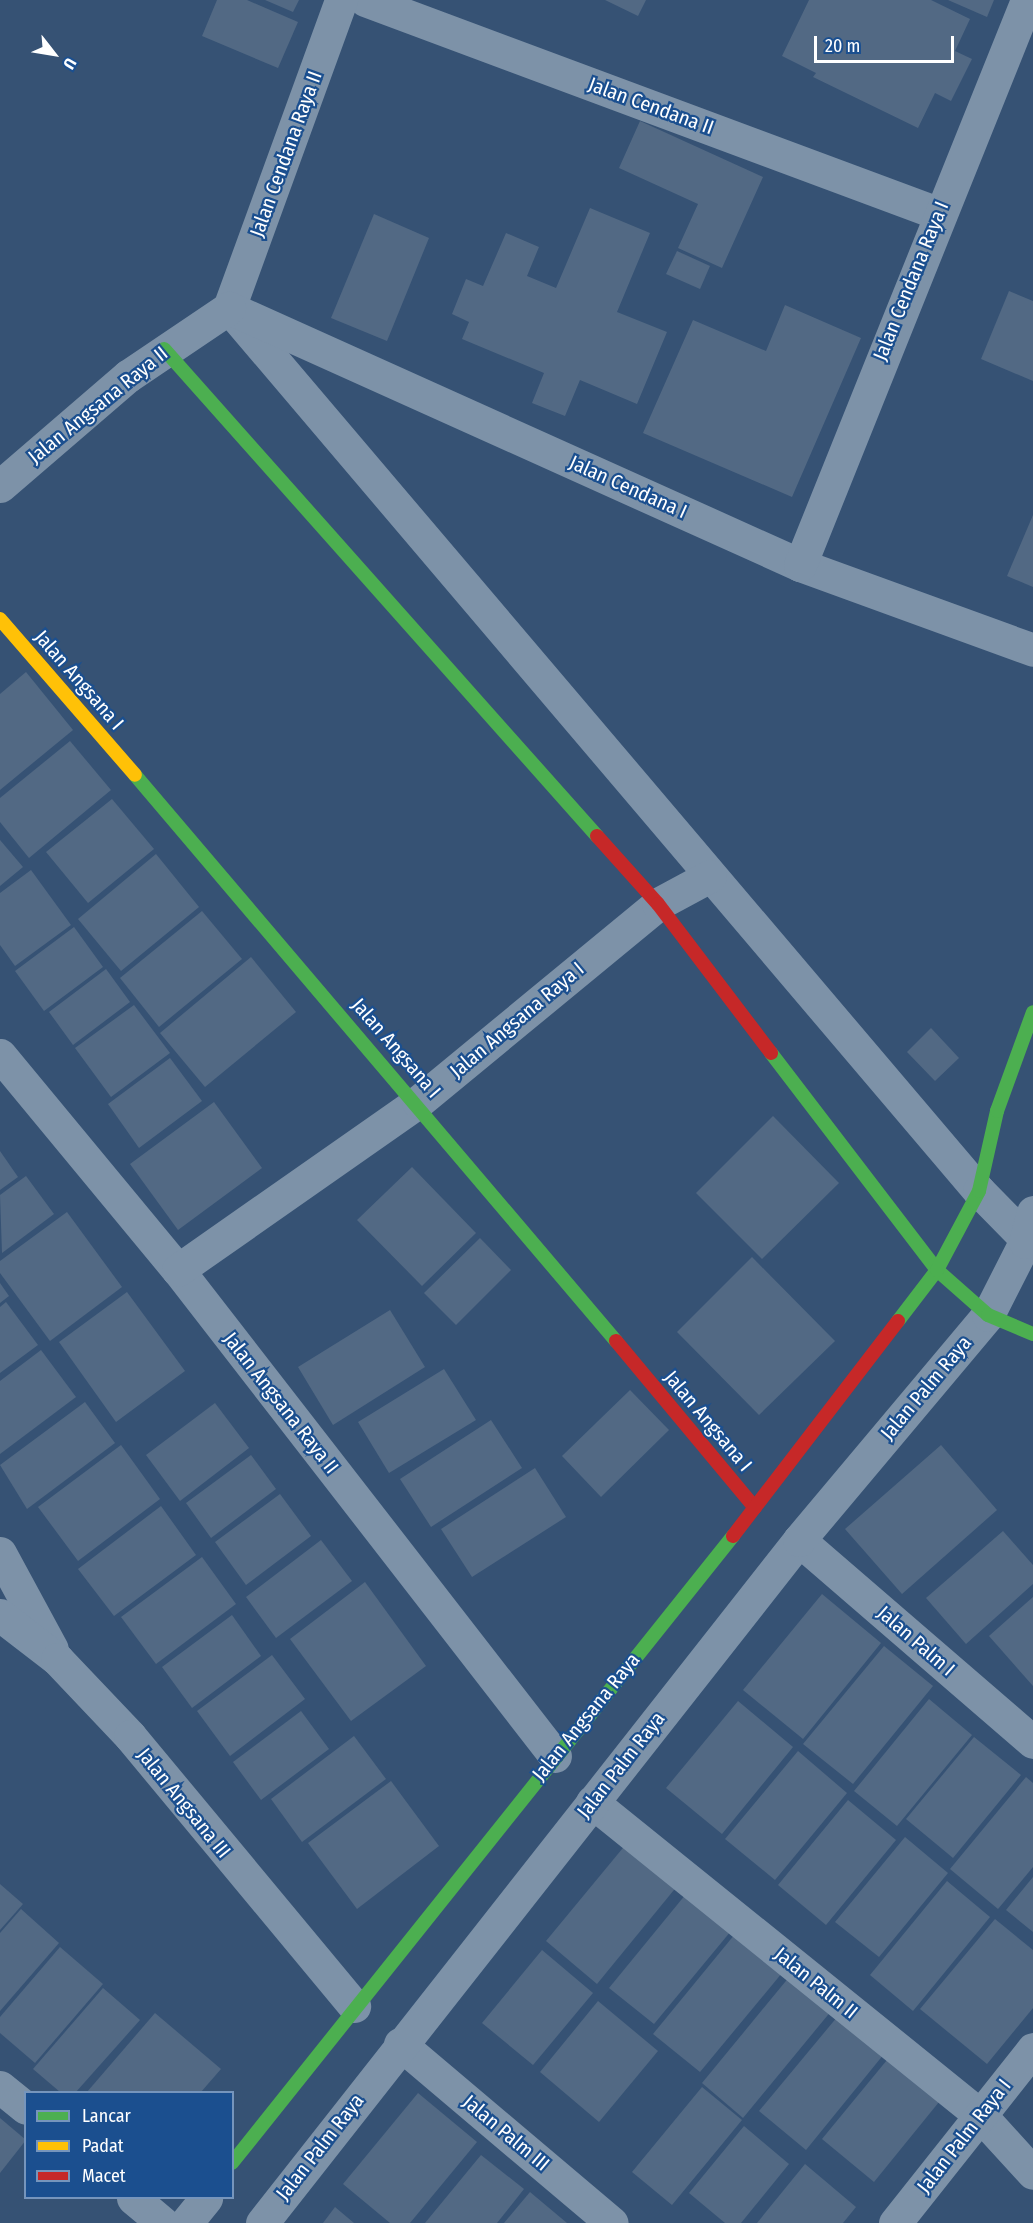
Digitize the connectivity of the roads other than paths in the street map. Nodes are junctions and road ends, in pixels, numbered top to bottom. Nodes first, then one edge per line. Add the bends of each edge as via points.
1 (341, 0) edge
2 (365, 0) edge
3 (1028, 0) edge
4 (937, 213) junction
5 (229, 308) junction
6 (164, 349) junction
7 (0, 486) edge
8 (800, 565) junction
9 (0, 619) edge
10 (1033, 650) edge
11 (710, 876) junction
12 (658, 904) junction
13 (1033, 1012) edge
14 (0, 1055) edge
15 (418, 1102) junction
16 (978, 1191) junction
17 (1030, 1233) edge
18 (178, 1270) junction
19 (938, 1270) junction
20 (988, 1315) junction
21 (1033, 1334) edge
22 (756, 1508) junction
23 (799, 1540) junction
24 (0, 1553) edge
25 (0, 1616) edge
26 (57, 1659) junction
27 (1033, 1742) edge
28 (555, 1756) junction
29 (592, 1802) junction
30 (354, 2006) junction
31 (400, 2044) junction
32 (1033, 2049) edge
33 (0, 2087) edge
34 (24, 2106) edge
35 (981, 2116) junction
36 (234, 2160) edge
37 (1033, 2173) edge
38 (134, 2199) edge
39 (205, 2199) edge
40 (163, 2223) edge
41 (186, 2223) edge
42 (262, 2223) edge
43 (612, 2223) edge
44 (895, 2223) edge

1 - 5 street, Jalan Cendana Raya II
2 - 4 street, Jalan Cendana II
3 - 4 street, Jalan Cendana Raya I
4 - 8 street, Jalan Cendana Raya I
5 - 6 street, Jalan Angsana Raya II
5 - 8 street, Jalan Cendana I
5 - 11 street
6 - 7 street, Jalan Angsana Raya II
6 - 12 street
8 - 10 street, Jalan Cendana I
9 - 15 street, Jalan Angsana I
11 - 12 street, Jalan Angsana Raya I
11 - 16 street
12 - 15 street, Jalan Angsana Raya I
12 - 19 street
13 - 16 street, Jalan Angsana Raya via 997,1111
14 - 18 street, Jalan Angsana Raya II
15 - 18 street, Jalan Angsana Raya I
15 - 22 street, Jalan Angsana I
16 - 17 street
16 - 19 street, Jalan Angsana Raya
17 - 20 street, Jalan Palm Raya
18 - 28 street, Jalan Angsana Raya II
19 - 20 street
19 - 22 street, Jalan Angsana Raya
20 - 21 street
20 - 23 street, Jalan Palm Raya
22 - 28 street, Jalan Angsana Raya
23 - 27 street, Jalan Palm I
23 - 29 street, Jalan Palm Raya
24 - 26 street
25 - 26 street, Jalan Angsana III
26 - 30 street, Jalan Angsana III via 130,1736
28 - 30 street, Jalan Angsana Raya
29 - 31 street, Jalan Palm Raya
29 - 35 street, Jalan Palm II
30 - 36 street, Jalan Angsana Raya
31 - 42 street, Jalan Palm Raya
31 - 43 street, Jalan Palm III
32 - 35 street, Jalan Palm Raya I
33 - 34 street
35 - 37 street, Jalan Palm II
35 - 44 street, Jalan Palm Raya I
38 - 40 street
39 - 41 street

